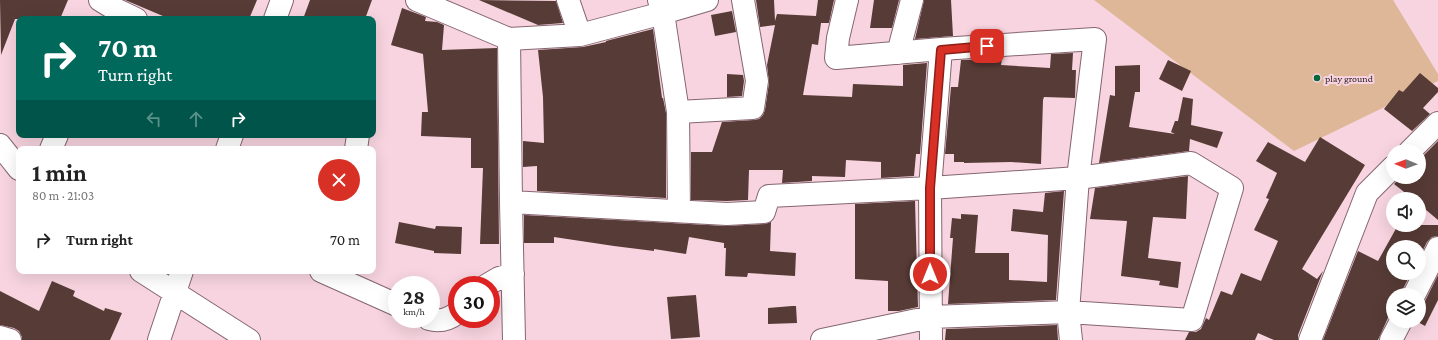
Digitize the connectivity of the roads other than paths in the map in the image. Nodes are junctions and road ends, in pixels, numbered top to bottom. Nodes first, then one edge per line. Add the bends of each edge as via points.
1 (282, 0) edge
2 (418, 0) edge
3 (568, 0) edge
4 (707, 0) edge
5 (743, 0) edge
6 (848, 0) edge
7 (912, 0) edge
8 (109, 7) edge
9 (661, 7) edge
10 (129, 16) edge
11 (276, 16) edge
12 (580, 35) junction
13 (509, 38) junction
14 (941, 50) junction
15 (898, 53) junction
16 (678, 112) junction
17 (1438, 123) edge
18 (1417, 144) edge
19 (0, 145) edge
20 (16, 165) edge
21 (1386, 174) edge
22 (1078, 178) junction
23 (930, 188) junction
24 (511, 202) junction
25 (679, 211) junction
26 (1438, 248) edge
27 (146, 274) edge
28 (181, 274) edge
29 (328, 274) edge
30 (513, 274) junction
31 (500, 278) edge
32 (1418, 288) edge
33 (174, 293) junction
34 (388, 301) edge
35 (1068, 312) junction
36 (931, 317) junction
37 (1397, 328) edge
38 (0, 336) edge
39 (10, 340) edge
40 (159, 340) edge
41 (249, 340) edge
42 (514, 340) edge
43 (822, 340) edge
44 (931, 340) edge
45 (1071, 340) edge
46 (1310, 340) edge
47 (1391, 340) edge

1 - 11 street
2 - 13 street
3 - 12 street
4 - 9 street
5 - 16 street via 757,81 752,108
6 - 15 street via 838,38 836,58
7 - 15 street
8 - 10 street
9 - 12 street
9 - 16 street
12 - 13 street
13 - 24 street
14 - 15 street
14 - 22 street via 1095,39
14 - 23 street
16 - 25 street
17 - 18 street
19 - 20 street
21 - 46 street via 1367,193
22 - 23 street
22 - 35 street
22 - 35 street via 1191,163 1232,188 1192,320
23 - 25 street via 769,196 764,212 727,214
23 - 36 street
24 - 25 street
24 - 30 street
26 - 32 street
27 - 33 street
28 - 33 street
29 - 34 street
30 - 31 street
30 - 42 street
33 - 40 street
33 - 41 street
35 - 36 street
35 - 45 street
36 - 43 street
36 - 44 street
37 - 47 street
38 - 39 street

